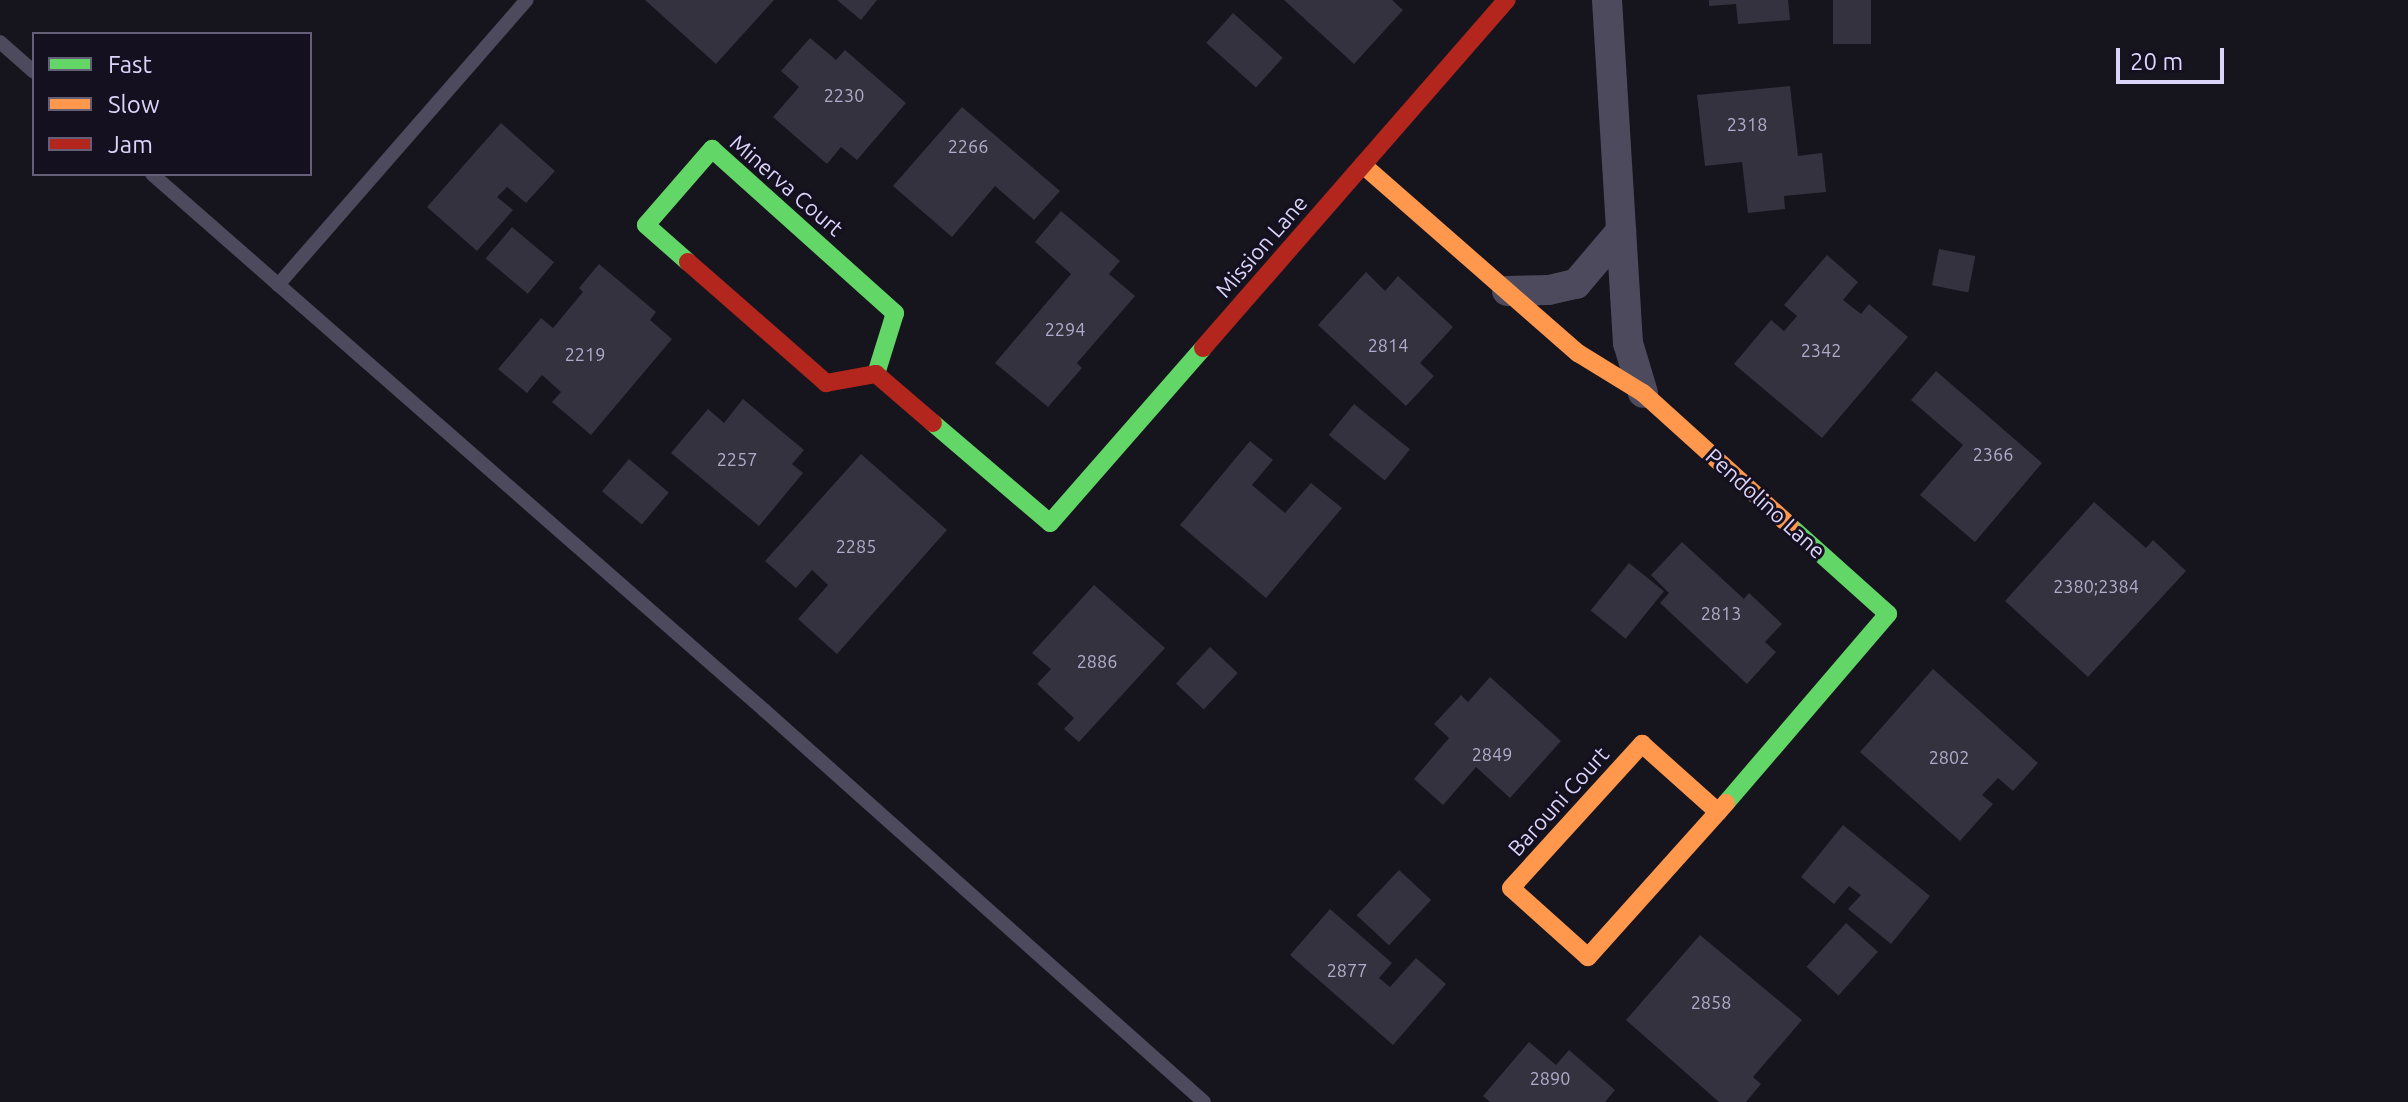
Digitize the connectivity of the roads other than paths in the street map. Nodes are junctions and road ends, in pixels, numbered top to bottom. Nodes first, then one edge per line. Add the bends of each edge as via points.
1 (527, 0) edge
2 (1507, 0) edge
3 (1607, 0) edge
4 (0, 42) edge
5 (32, 70) edge
6 (1363, 165) junction
7 (154, 176) edge
8 (1621, 231) junction
9 (278, 285) junction
10 (1507, 291) junction
11 (876, 374) junction
12 (1643, 393) junction
13 (1888, 614) joint
14 (1718, 812) junction
15 (1204, 1102) edge

1 - 9 lane
2 - 6 street, Mission Lane
3 - 8 street
4 - 5 lane
6 - 10 street, Pendolino Lane
6 - 11 street, Mission Lane via 1050,523
7 - 9 lane
8 - 10 street via 1576,284
8 - 12 street via 1628,343
9 - 15 lane
10 - 12 street, Pendolino Lane via 1578,353
11 - 11 street, Minerva Court via 895,313 712,149 646,225 826,383
12 - 13 street, Pendolino Lane
13 - 14 street, Barouni Court
14 - 14 street, Barouni Court via 1588,957 1511,888 1642,744

